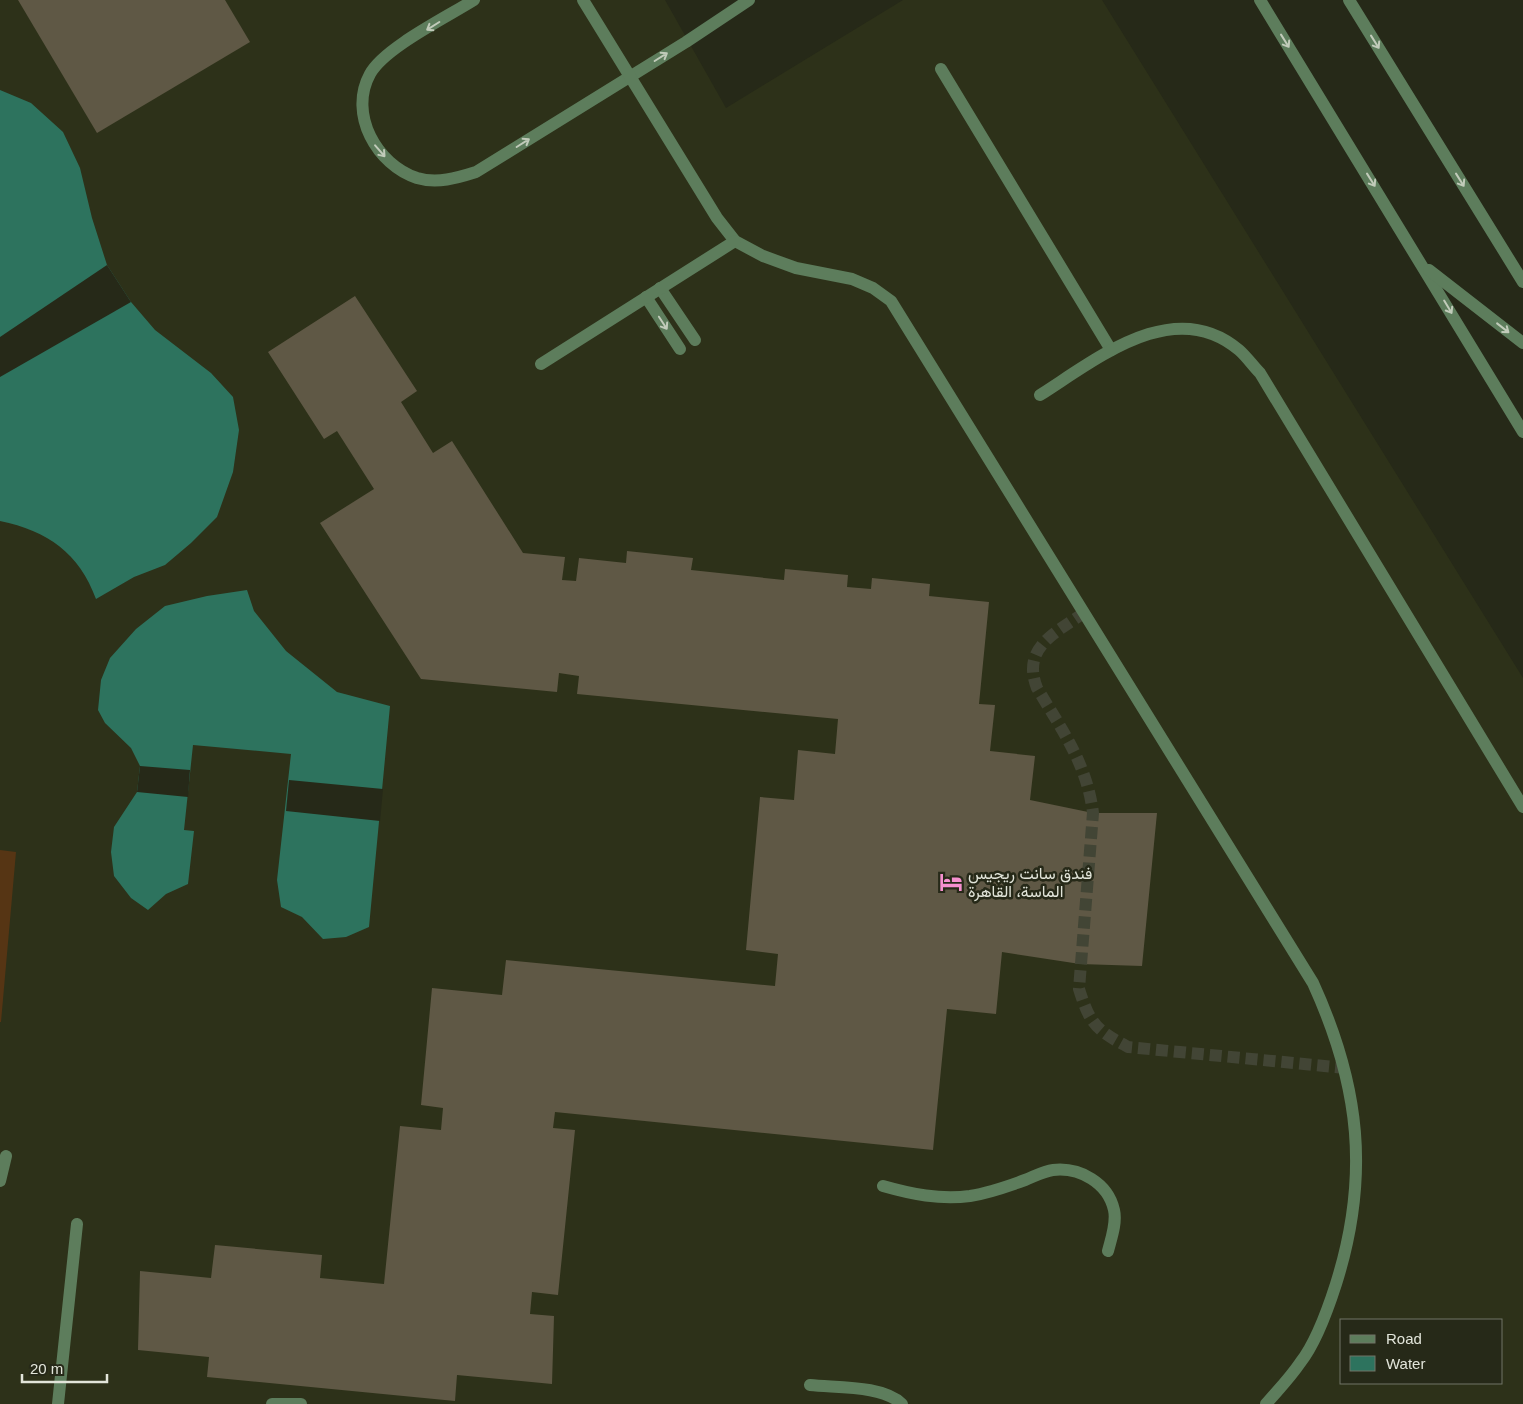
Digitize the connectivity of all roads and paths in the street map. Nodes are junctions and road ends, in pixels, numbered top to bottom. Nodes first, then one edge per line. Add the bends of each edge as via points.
1 (474, 0) edge
2 (583, 0) edge
3 (749, 0) edge
4 (1260, 0) edge
5 (1349, 0) edge
6 (941, 69) dead end
7 (631, 76) junction
8 (735, 240) junction
9 (1423, 266) junction
10 (1523, 282) edge
11 (660, 288) junction
12 (646, 297) junction
13 (695, 340) dead end
14 (1523, 343) edge
15 (680, 349) dead end
16 (1112, 350) junction
17 (541, 364) dead end
18 (1040, 395) dead end
19 (1523, 432) edge
20 (1523, 807) edge
21 (6, 1156) dead end
22 (0, 1181) edge
23 (883, 1186) dead end
24 (76, 1224) dead end
25 (1108, 1251) dead end
26 (810, 1385) dead end
27 (58, 1404) edge
28 (272, 1404) edge
29 (301, 1404) edge
30 (902, 1404) edge
31 (1266, 1404) edge

1 -> 7 street via 385,55 370,74 362,112 373,142 394,167 418,178 447,180 476,172
2 - 7 street
7 -> 3 street
4 -> 9 street
5 -> 10 street
6 - 16 street
7 - 8 street via 717,218
8 - 11 street
8 - 31 street via 796,268 852,278 891,301 1313,983 1332,1024 1345,1068 1355,1128 1356,1189 1347,1250 1329,1308 1301,1362
9 -> 14 street
9 -> 19 street
11 - 12 street
11 - 13 street
12 -> 15 street
12 - 17 street
16 - 18 street
16 - 20 street via 1152,331 1183,328 1213,334 1239,350 1260,373
21 - 22 street
23 - 25 street via 911,1194 968,1196 996,1191 1052,1170 1072,1170 1096,1182 1106,1192 1115,1211
24 - 27 street
26 - 30 street via 880,1392 895,1397
28 - 29 street

